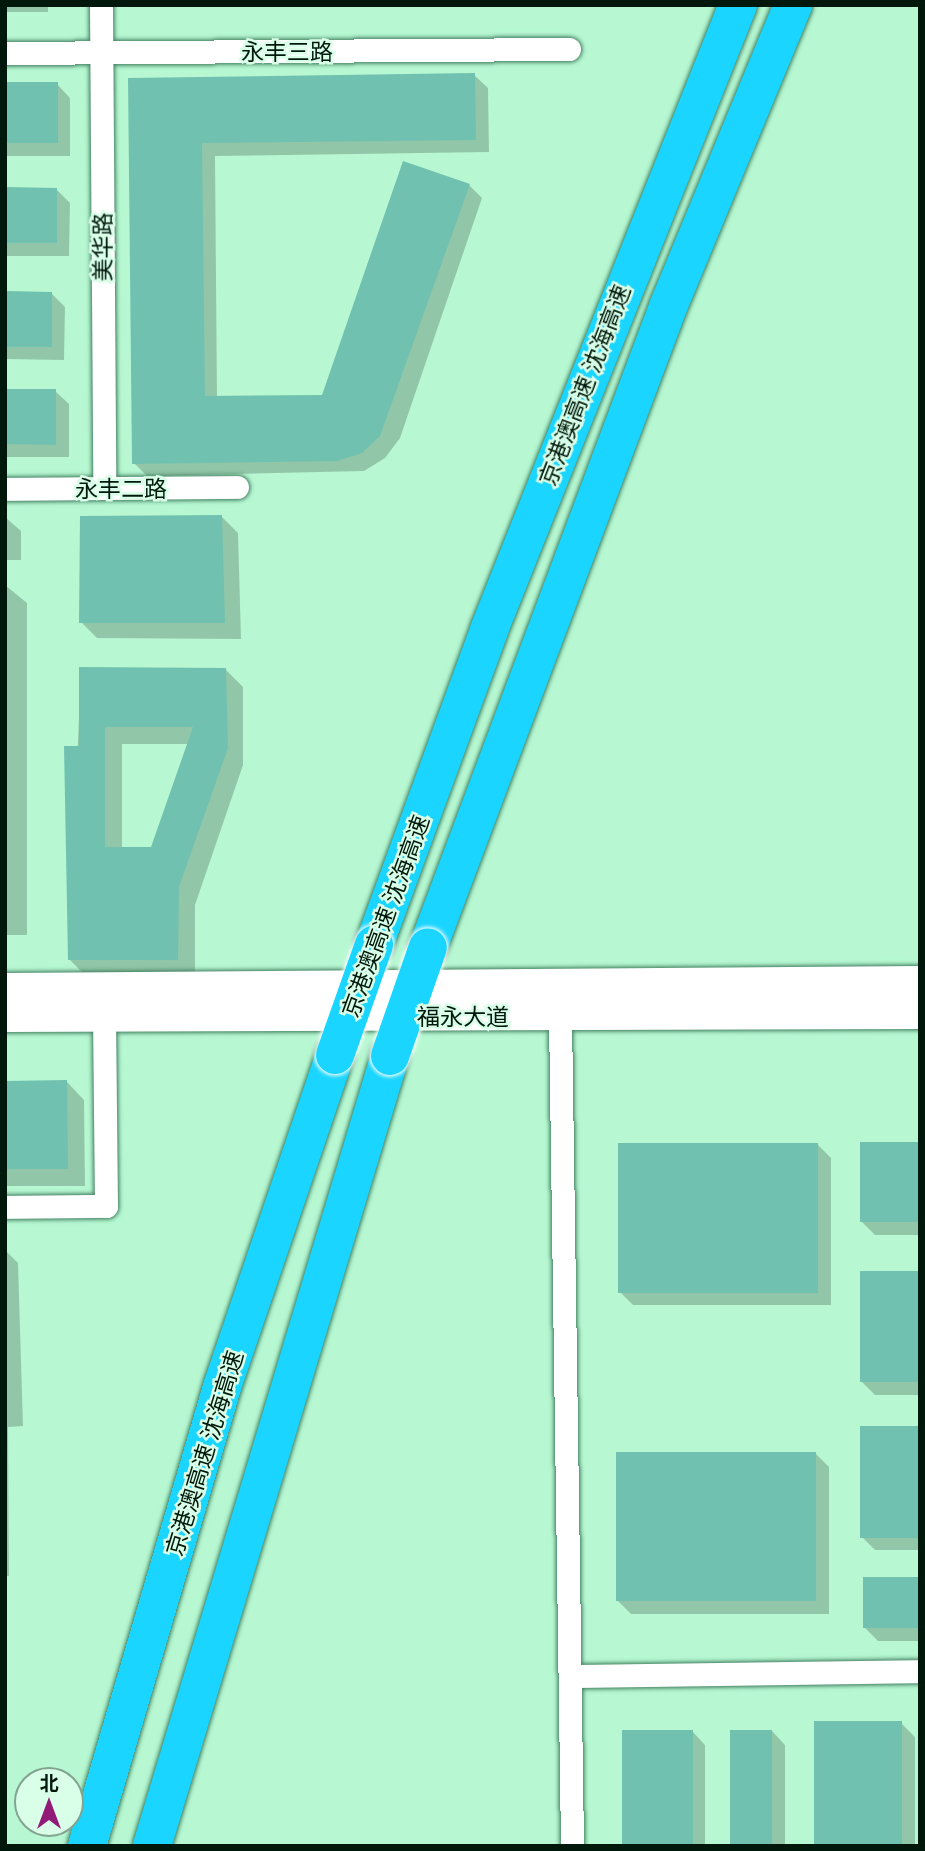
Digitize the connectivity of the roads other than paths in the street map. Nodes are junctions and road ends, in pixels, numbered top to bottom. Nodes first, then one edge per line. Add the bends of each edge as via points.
1 (101, 5) edge
2 (738, 5) edge
3 (793, 5) edge
4 (569, 49) dead end
5 (101, 52) junction
6 (5, 53) edge
7 (237, 487) dead end
8 (104, 488) junction
9 (5, 489) edge
10 (920, 982) edge
11 (5, 989) edge
12 (920, 1012) edge
13 (104, 1014) junction
14 (5, 1015) edge
15 (560, 1016) junction
16 (5, 1207) edge
17 (920, 1671) edge
18 (570, 1676) junction
19 (87, 1846) edge
20 (152, 1846) edge
21 (572, 1846) edge

1 - 5 street, 美华路
2 - 19 highway, 京港澳高速 沈海高速, bridge via 489,630 335,1055 222,1387
3 - 20 highway, bridge via 663,320 390,1056
4 - 5 street, 永丰三路
5 - 6 street, 永丰三路
5 - 8 street, 美华路
7 - 8 street, 永丰二路
8 - 9 street, 永丰二路
10 - 11 main road, 福永大道
12 - 15 main road, 福永大道
13 - 14 main road, 福永大道
13 - 15 main road, 福永大道
13 - 16 street via 106,1206
15 - 18 street
17 - 18 street
18 - 21 street

